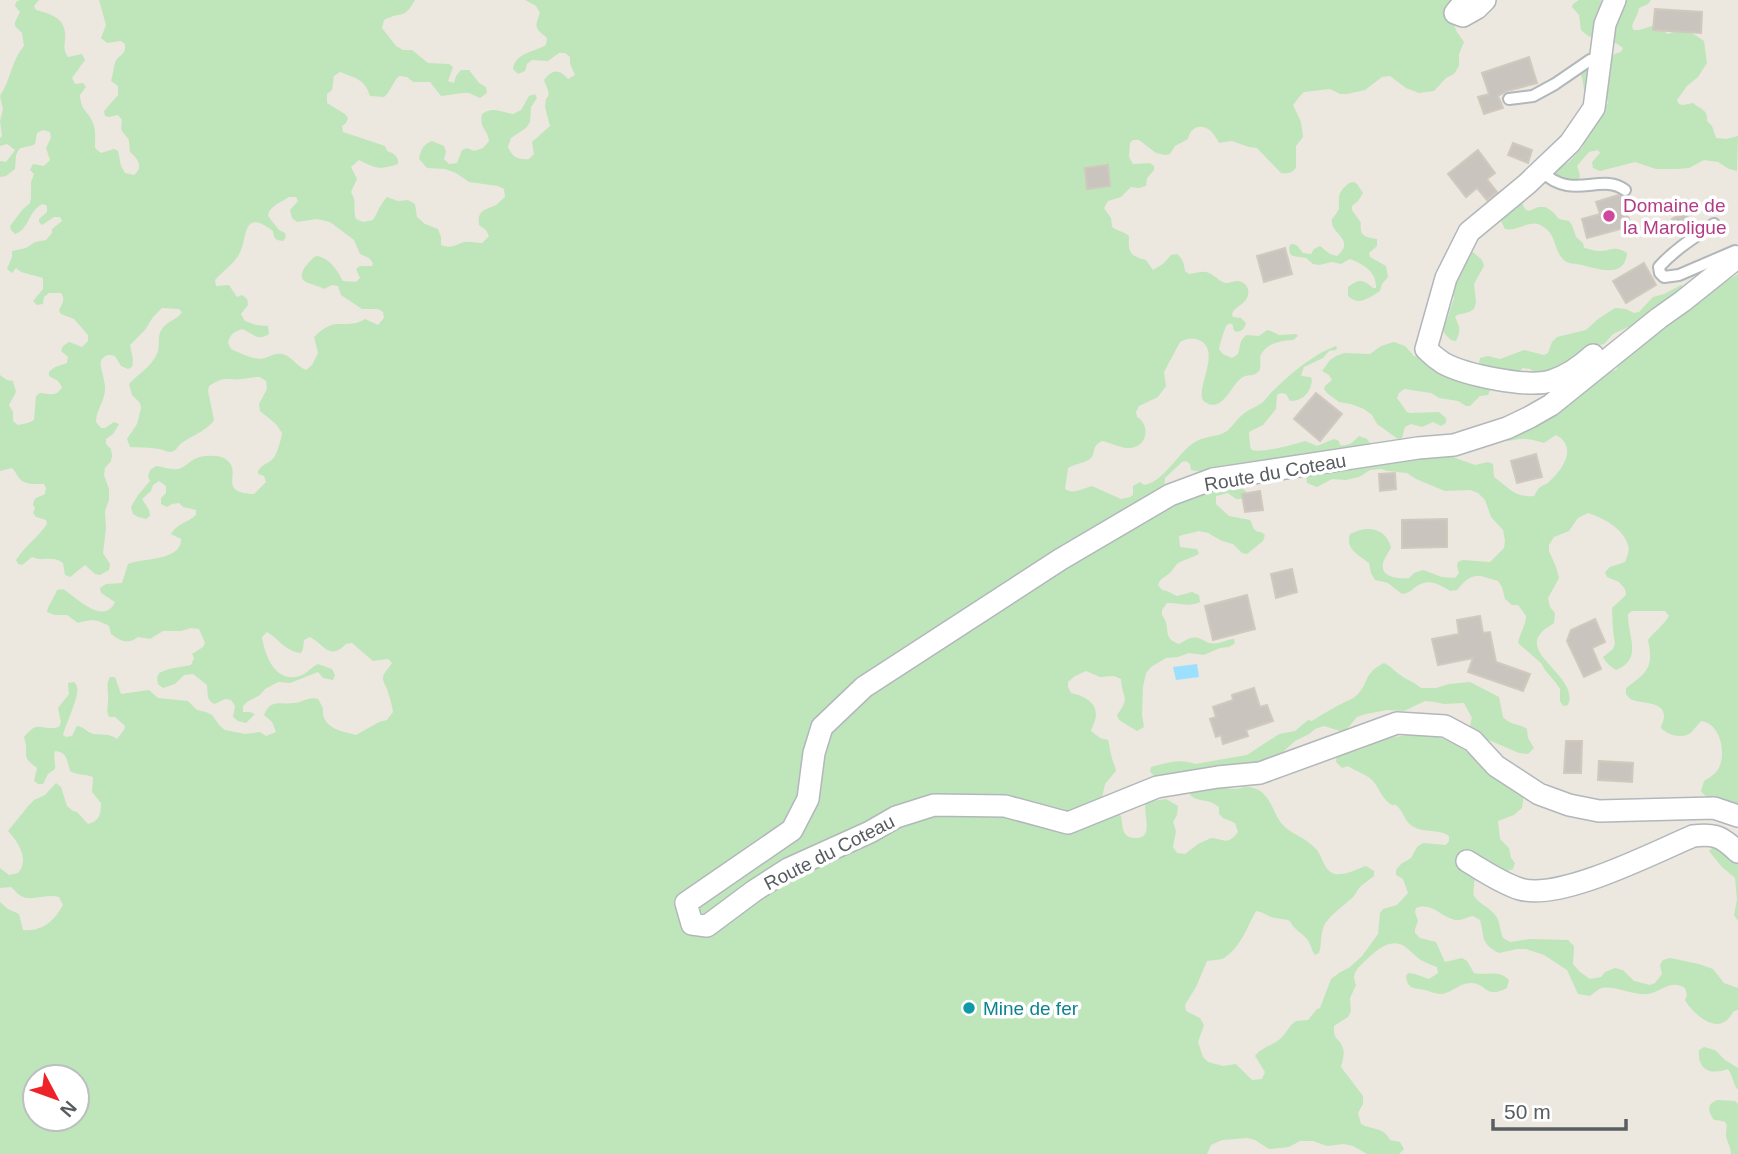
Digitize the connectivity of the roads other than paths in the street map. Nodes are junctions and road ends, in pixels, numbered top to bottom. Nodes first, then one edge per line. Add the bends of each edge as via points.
1 (1466, 0) edge
2 (1485, 0) edge
3 (1615, 0) edge
4 (1600, 61) junction
5 (1509, 99) dead end
6 (1541, 171) junction
7 (1625, 190) dead end
8 (1714, 224) dead end
9 (1738, 251) edge
10 (1738, 257) edge
11 (1618, 351) junction
12 (1738, 816) edge
13 (1738, 852) edge
14 (1467, 861) dead end

1 - 2 street via 1455,13 1464,16
3 - 4 street via 1605,24
4 - 5 lane via 1590,60 1533,96
4 - 6 street via 1594,108 1570,143
6 - 7 lane via 1567,187 1618,185
6 - 11 street via 1469,232 1446,278 1426,349 1442,362 1467,372 1520,383 1549,382 1578,368 1601,348
8 - 9 lane via 1669,256 1659,267 1660,273 1664,277 1679,275
10 - 11 street, Route du Coteau
11 - 12 street, Route du Coteau via 1551,405 1507,428 1454,445 1213,479 1170,495 1070,554 864,687 822,727 808,799 792,830 686,903 692,924 707,926 788,869 896,817 934,805 1005,806 1068,823 1157,787 1260,774 1397,723 1445,726 1473,741 1496,766 1539,794 1569,805 1599,811 1714,808
13 - 14 street via 1719,837 1693,836 1576,885 1538,891 1521,889

